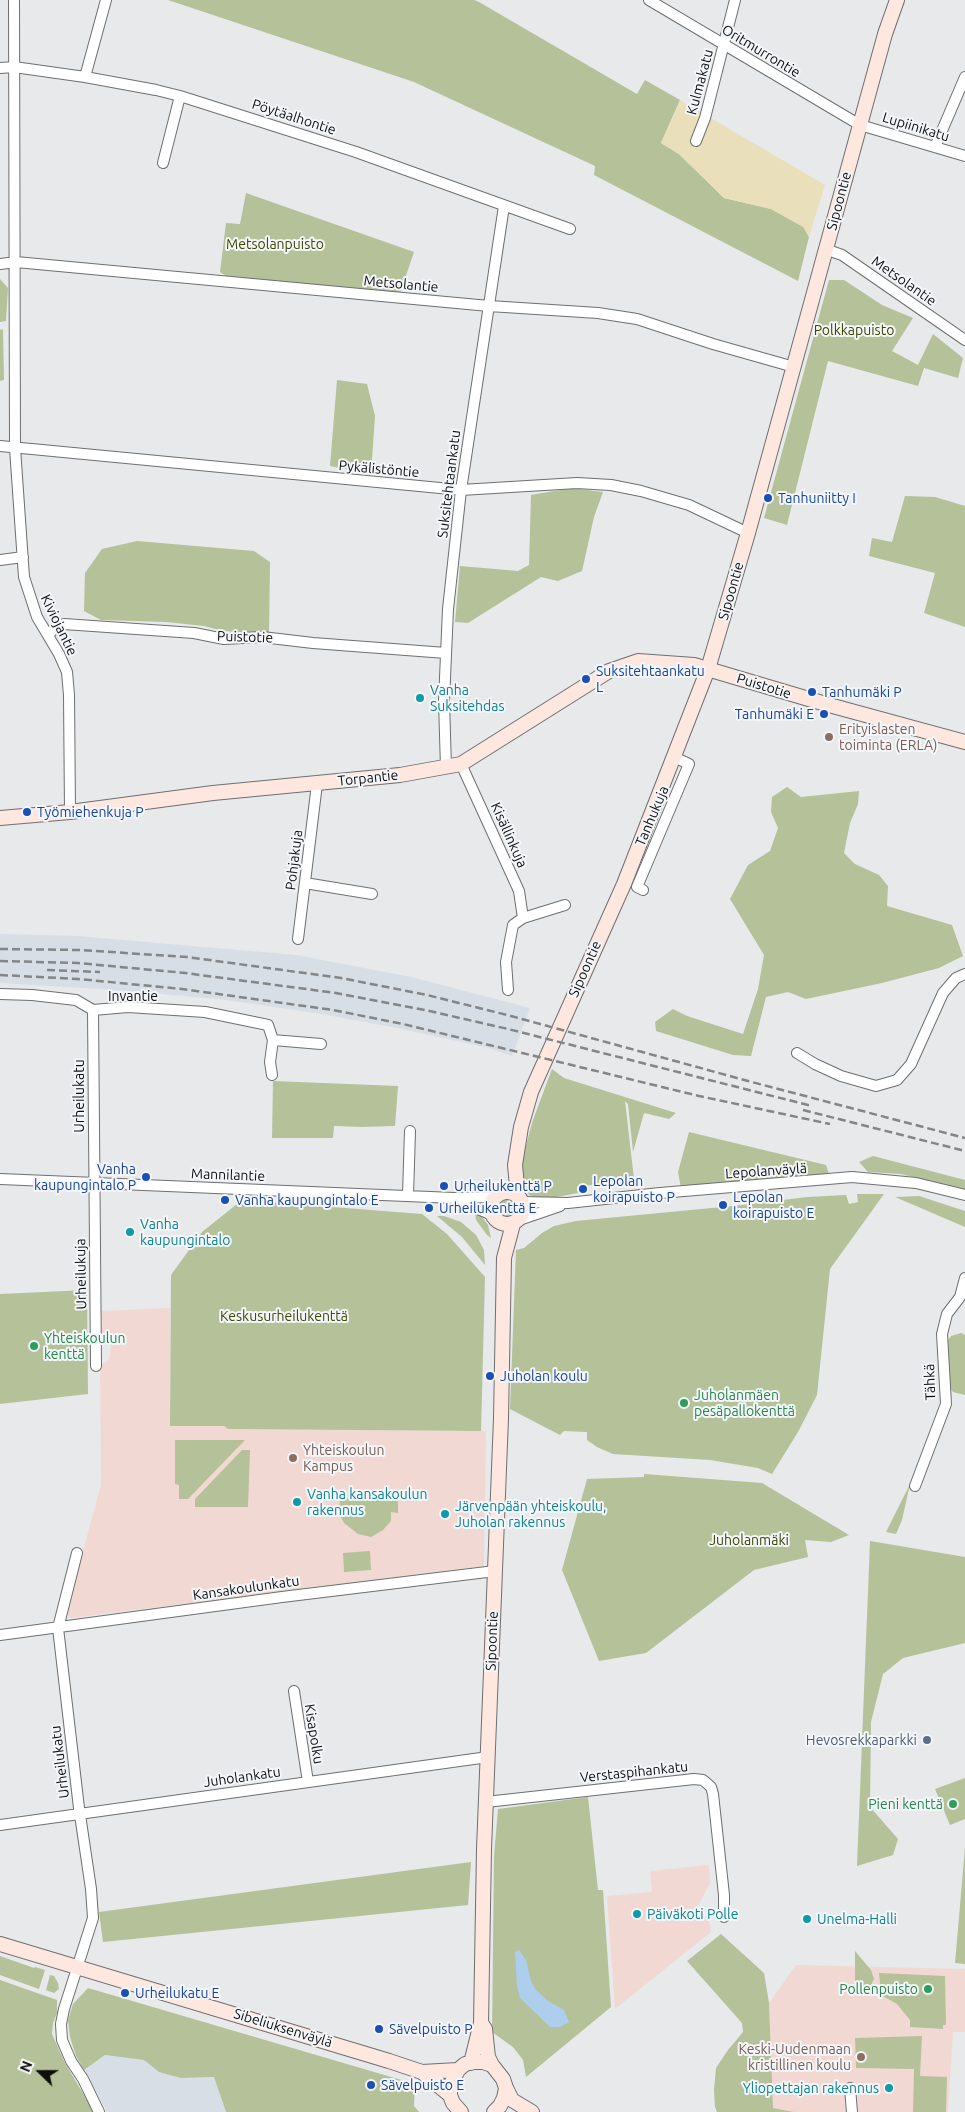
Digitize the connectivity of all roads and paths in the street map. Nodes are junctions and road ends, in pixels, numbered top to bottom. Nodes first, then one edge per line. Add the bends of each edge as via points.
1 (14, 0) edge
2 (106, 0) edge
3 (649, 0) edge
4 (735, 0) edge
5 (897, 0) edge
6 (724, 45) junction
7 (14, 67) junction
8 (0, 68) edge
9 (965, 77) edge
10 (85, 78) junction
11 (180, 96) junction
12 (860, 125) junction
13 (696, 141) dead end
14 (935, 148) junction
15 (965, 156) edge
16 (163, 163) dead end
17 (504, 206) junction
18 (570, 229) dead end
19 (825, 249) junction
20 (16, 262) junction
21 (0, 264) edge
22 (489, 306) junction
23 (965, 340) edge
24 (794, 367) junction
25 (0, 446) edge
26 (15, 448) junction
27 (461, 490) junction
28 (748, 533) junction
29 (23, 556) junction
30 (0, 560) edge
31 (48, 635) junction
32 (446, 653) junction
33 (708, 669) junction
34 (965, 742) edge
35 (674, 757) junction
36 (462, 764) junction
37 (446, 768) junction
38 (317, 784) junction
39 (70, 812) junction
40 (0, 818) edge
41 (305, 884) junction
42 (643, 890) dead end
43 (372, 894) dead end
44 (565, 904) dead end
45 (523, 918) junction
46 (298, 940) dead end
47 (965, 974) edge
48 (508, 990) dead end
49 (0, 994) edge
50 (93, 1010) junction
51 (273, 1040) junction
52 (321, 1044) dead end
53 (798, 1053) dead end
54 (272, 1075) dead end
55 (410, 1131) dead end
56 (515, 1165) junction
57 (0, 1179) edge
58 (93, 1182) junction
59 (408, 1195) junction
60 (498, 1195) junction
61 (965, 1195) edge
62 (454, 1198) junction
63 (520, 1199) junction
64 (568, 1203) junction
65 (494, 1217) junction
66 (516, 1222) junction
67 (504, 1258) junction
68 (965, 1278) edge
69 (96, 1366) dead end
70 (915, 1486) dead end
71 (77, 1553) dead end
72 (495, 1571) junction
73 (58, 1628) junction
74 (0, 1635) edge
75 (294, 1691) dead end
76 (488, 1757) junction
77 (308, 1782) junction
78 (486, 1802) junction
79 (81, 1814) junction
80 (0, 1825) edge
81 (724, 1917) dead end
82 (0, 1944) edge
83 (78, 1967) junction
84 (481, 2023) junction
85 (471, 2063) junction
86 (492, 2066) junction
87 (458, 2070) junction
88 (422, 2072) junction
89 (506, 2088) junction
90 (850, 2088) dead end
91 (450, 2095) junction
92 (99, 2112) edge
93 (461, 2112) edge
94 (494, 2112) edge
95 (532, 2112) edge
96 (852, 2112) edge

1 - 7 street, Kiviojantie
2 - 10 street
3 - 6 street, Oritmurrontie
4 - 6 street, Kulmakatu
5 - 12 street, Sipoontie
6 - 12 street, Oritmurrontie
6 - 13 street, Kulmakatu
7 - 8 street, Pöytäalhontie
7 - 10 street, Pöytäalhontie
7 - 20 street, Kiviojantie
9 - 14 street
10 - 11 street, Pöytäalhontie
11 - 16 street
11 - 17 street, Pöytäalhontie via 356,152
12 - 14 street, Lupiinikatu
12 - 19 street, Sipoontie
14 - 15 street, Lupiinikatu
17 - 18 street, Pöytäalhontie
17 - 22 street, Suksitehtaankatu
19 - 23 street, Metsolantie via 842,255
19 - 24 street, Sipoontie
20 - 21 street, Metsolantie
20 - 22 street, Metsolantie
20 - 26 street, Kiviojantie
22 - 24 street, Metsolantie via 598,313 637,319
22 - 27 street, Suksitehtaankatu
24 - 28 street, Sipoontie
25 - 26 street, Pykälistöntie
26 - 27 street, Pykälistöntie
26 - 29 street, Kiviojantie
27 - 28 street, Pykälistöntie via 578,483 611,485 689,505
27 - 32 street, Suksitehtaankatu
28 - 33 street, Sipoontie
29 - 30 street
29 - 31 street, Kiviojantie via 30,600
31 - 32 street, Puistotie via 64,624 170,630 224,639 262,637
31 - 39 street, Kiviojantie via 67,672
32 - 37 street, Suksitehtaankatu
33 - 34 street, Puistotie
33 - 35 street, Sipoontie
33 - 36 street, Torpantie via 638,661 609,671
35 - 42 street, Tanhukuja via 689,764 637,887
35 - 56 street, Sipoontie via 624,884 531,1092
36 - 37 street, Torpantie
36 - 45 street, Kisällinkuja via 519,891
37 - 38 street, Torpantie
38 - 39 street, Torpantie via 213,793
38 - 41 street, Pohjakuja
39 - 40 street, Torpantie
41 - 43 street
41 - 46 street, Pohjakuja
44 - 45 street
45 - 48 street via 513,926 506,962
47 - 53 street via 956,978 943,993 911,1064 897,1080 876,1086 842,1076
49 - 50 street, Invantie via 32,994 76,1000
50 - 51 street, Invantie via 128,1007 205,1012 268,1025
50 - 58 street, Urheilukatu
51 - 52 street
51 - 54 street
55 - 59 street
56 - 60 street, Sipoontie
56 - 63 street, Sipoontie
57 - 58 street, Mannilantie
58 - 59 street, Mannilantie
58 - 69 street, Urheilukuja
59 - 62 street, Mannilantie
60 - 62 street, Mannilantie
60 - 63 street via 513,1193
60 - 65 street via 492,1202
61 - 64 street, Lepolanväylä via 916,1183 852,1177 660,1192
62 - 65 street, Mannilantie
63 - 64 street, Lepolanväylä
63 - 66 street via 523,1208
64 - 66 street, Lepolanväylä
65 - 66 street via 501,1223
65 - 67 street, Sipoontie
66 - 67 street, Sipoontie
67 - 72 street, Sipoontie
68 - 70 street, Tähkä via 960,1297 947,1314 942,1334 946,1404
71 - 73 street, Urheilukatu
72 - 73 street, Kansakoulunkatu
72 - 76 street, Sipoontie
73 - 74 street, Kansakoulunkatu
73 - 79 street, Urheilukatu
75 - 77 street, Kisapolku
76 - 77 street, Juholankatu
76 - 78 street, Sipoontie
77 - 79 street, Juholankatu
78 - 81 street, Verstaspihankatu via 703,1780 713,1794
78 - 84 street, Sipoontie
79 - 80 street, Juholankatu
79 - 83 street, Urheilukatu via 93,1918
82 - 83 street, Sibeliuksenväylä
83 - 88 street, Sibeliuksenväylä
83 - 92 street, Urheilukatu via 64,2010 62,2040
84 - 85 street, Sipoontie
84 - 86 street, Sipoontie
85 - 86 street via 483,2062
85 - 87 street
86 - 89 street via 499,2071
87 - 88 street, Sibeliuksenväylä
87 - 91 street via 450,2086
88 - 91 street, Sibeliuksenväylä
89 - 94 street via 500,2106
89 - 95 street via 512,2100
90 - 96 street
91 - 93 street, Sibeliuksenväylä

